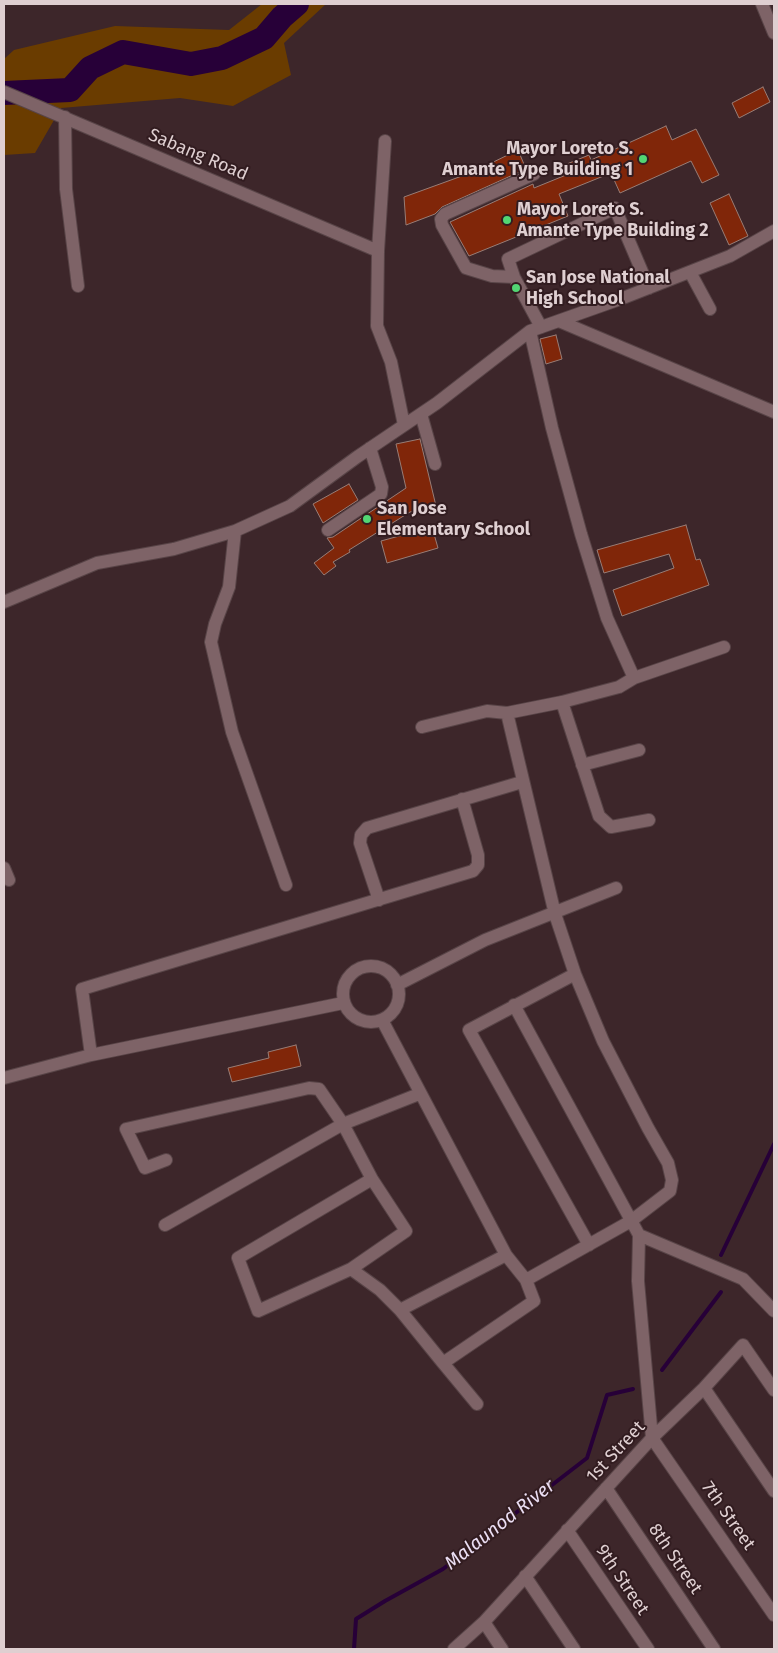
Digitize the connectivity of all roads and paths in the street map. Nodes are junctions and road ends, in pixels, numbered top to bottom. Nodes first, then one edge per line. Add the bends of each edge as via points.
1 (762, 4) edge
2 (774, 33) edge
3 (4, 92) edge
4 (65, 117) junction
5 (385, 141) dead end
6 (534, 174) dead end
7 (774, 231) edge
8 (378, 251) junction
9 (690, 272) junction
10 (514, 277) junction
11 (78, 286) dead end
12 (649, 288) junction
13 (710, 309) dead end
14 (559, 321) junction
15 (536, 329) junction
16 (774, 412) edge
17 (421, 414) junction
18 (404, 425) junction
19 (370, 448) junction
20 (434, 464) dead end
21 (328, 530) dead end
22 (235, 531) junction
23 (4, 602) edge
24 (724, 647) dead end
25 (634, 678) junction
26 (562, 702) junction
27 (507, 713) junction
28 (422, 727) dead end
29 (638, 750) dead end
30 (582, 764) junction
31 (522, 782) junction
32 (462, 799) junction
33 (649, 820) dead end
34 (4, 868) edge
35 (9, 880) dead end
36 (286, 884) dead end
37 (616, 888) dead end
38 (379, 900) junction
39 (555, 914) junction
40 (575, 974) junction
41 (397, 985) junction
42 (343, 1004) junction
43 (514, 1005) junction
44 (382, 1020) junction
45 (91, 1055) junction
46 (4, 1078) edge
47 (420, 1094) junction
48 (343, 1124) junction
49 (166, 1160) dead end
50 (372, 1178) junction
51 (632, 1221) junction
52 (165, 1225) dead end
53 (638, 1235) junction
54 (589, 1245) junction
55 (506, 1254) junction
56 (351, 1269) junction
57 (526, 1280) junction
58 (400, 1310) junction
59 (774, 1311) edge
60 (444, 1362) junction
61 (704, 1388) junction
62 (774, 1390) edge
63 (477, 1404) dead end
64 (652, 1438) junction
65 (606, 1488) junction
66 (774, 1491) edge
67 (567, 1530) junction
68 (525, 1576) junction
69 (774, 1615) edge
70 (484, 1622) junction
71 (454, 1649) edge
72 (502, 1649) edge
73 (574, 1649) edge
74 (648, 1649) edge
75 (714, 1649) edge

1 - 2 street
3 - 4 street, Sabang Road
4 - 8 street, Sabang Road
4 - 11 street via 66,189
5 - 8 street
6 - 10 street via 445,214 441,219 466,268 492,276
7 - 9 street via 730,256
8 - 18 street via 377,326 391,362
9 - 12 street
9 - 13 street
10 - 12 street via 508,259 615,208
10 - 15 street
12 - 14 street
14 - 15 street
14 - 16 street
15 - 17 street
15 - 25 street via 552,428 581,534 607,618
17 - 18 street
17 - 20 street
18 - 19 street
19 - 21 street via 382,487 381,494
19 - 22 street via 290,506
22 - 23 street via 174,549 97,563
22 - 36 street via 229,587 211,642 232,732
24 - 25 street
25 - 26 street via 618,687
26 - 27 street
26 - 30 street
27 - 28 street via 487,710
27 - 31 street
29 - 30 street
30 - 33 street via 599,816 612,827
31 - 32 street
31 - 39 street
32 - 38 street via 478,865 473,871
32 - 38 street via 367,828 361,835 360,843
34 - 35 street
37 - 39 street
38 - 45 street via 82,989
39 - 40 street
39 - 41 street via 485,940
40 - 43 street
40 - 51 street via 603,1041 668,1163 672,1180 670,1191
41 - 42 street via 385,970 366,966 356,970 344,984
41 - 44 street via 399,993 395,1009
42 - 44 street via 363,1022
42 - 45 street
43 - 51 street
43 - 54 street via 469,1030
44 - 47 street
45 - 46 street
47 - 48 street
47 - 55 street
48 - 49 street via 319,1089 309,1088 126,1128 145,1168
48 - 50 street
48 - 52 street
50 - 56 street via 406,1231
50 - 56 street via 238,1258 258,1311
51 - 53 street
51 - 54 street
53 - 59 street via 743,1279
53 - 64 street via 640,1316
54 - 57 street
55 - 57 street
55 - 58 street
56 - 58 street via 380,1290
57 - 60 street via 534,1302
58 - 60 street
60 - 63 street
61 - 62 street, 1st Street via 743,1345
61 - 64 street, 1st Street
61 - 66 street
64 - 65 street, 1st Street
64 - 69 street, 7th Street
65 - 67 street, 1st Street
65 - 75 street, 8th Street
67 - 68 street, 1st Street
67 - 74 street, 9th Street
68 - 70 street, 1st Street
68 - 73 street
70 - 71 street, 1st Street
70 - 72 street

